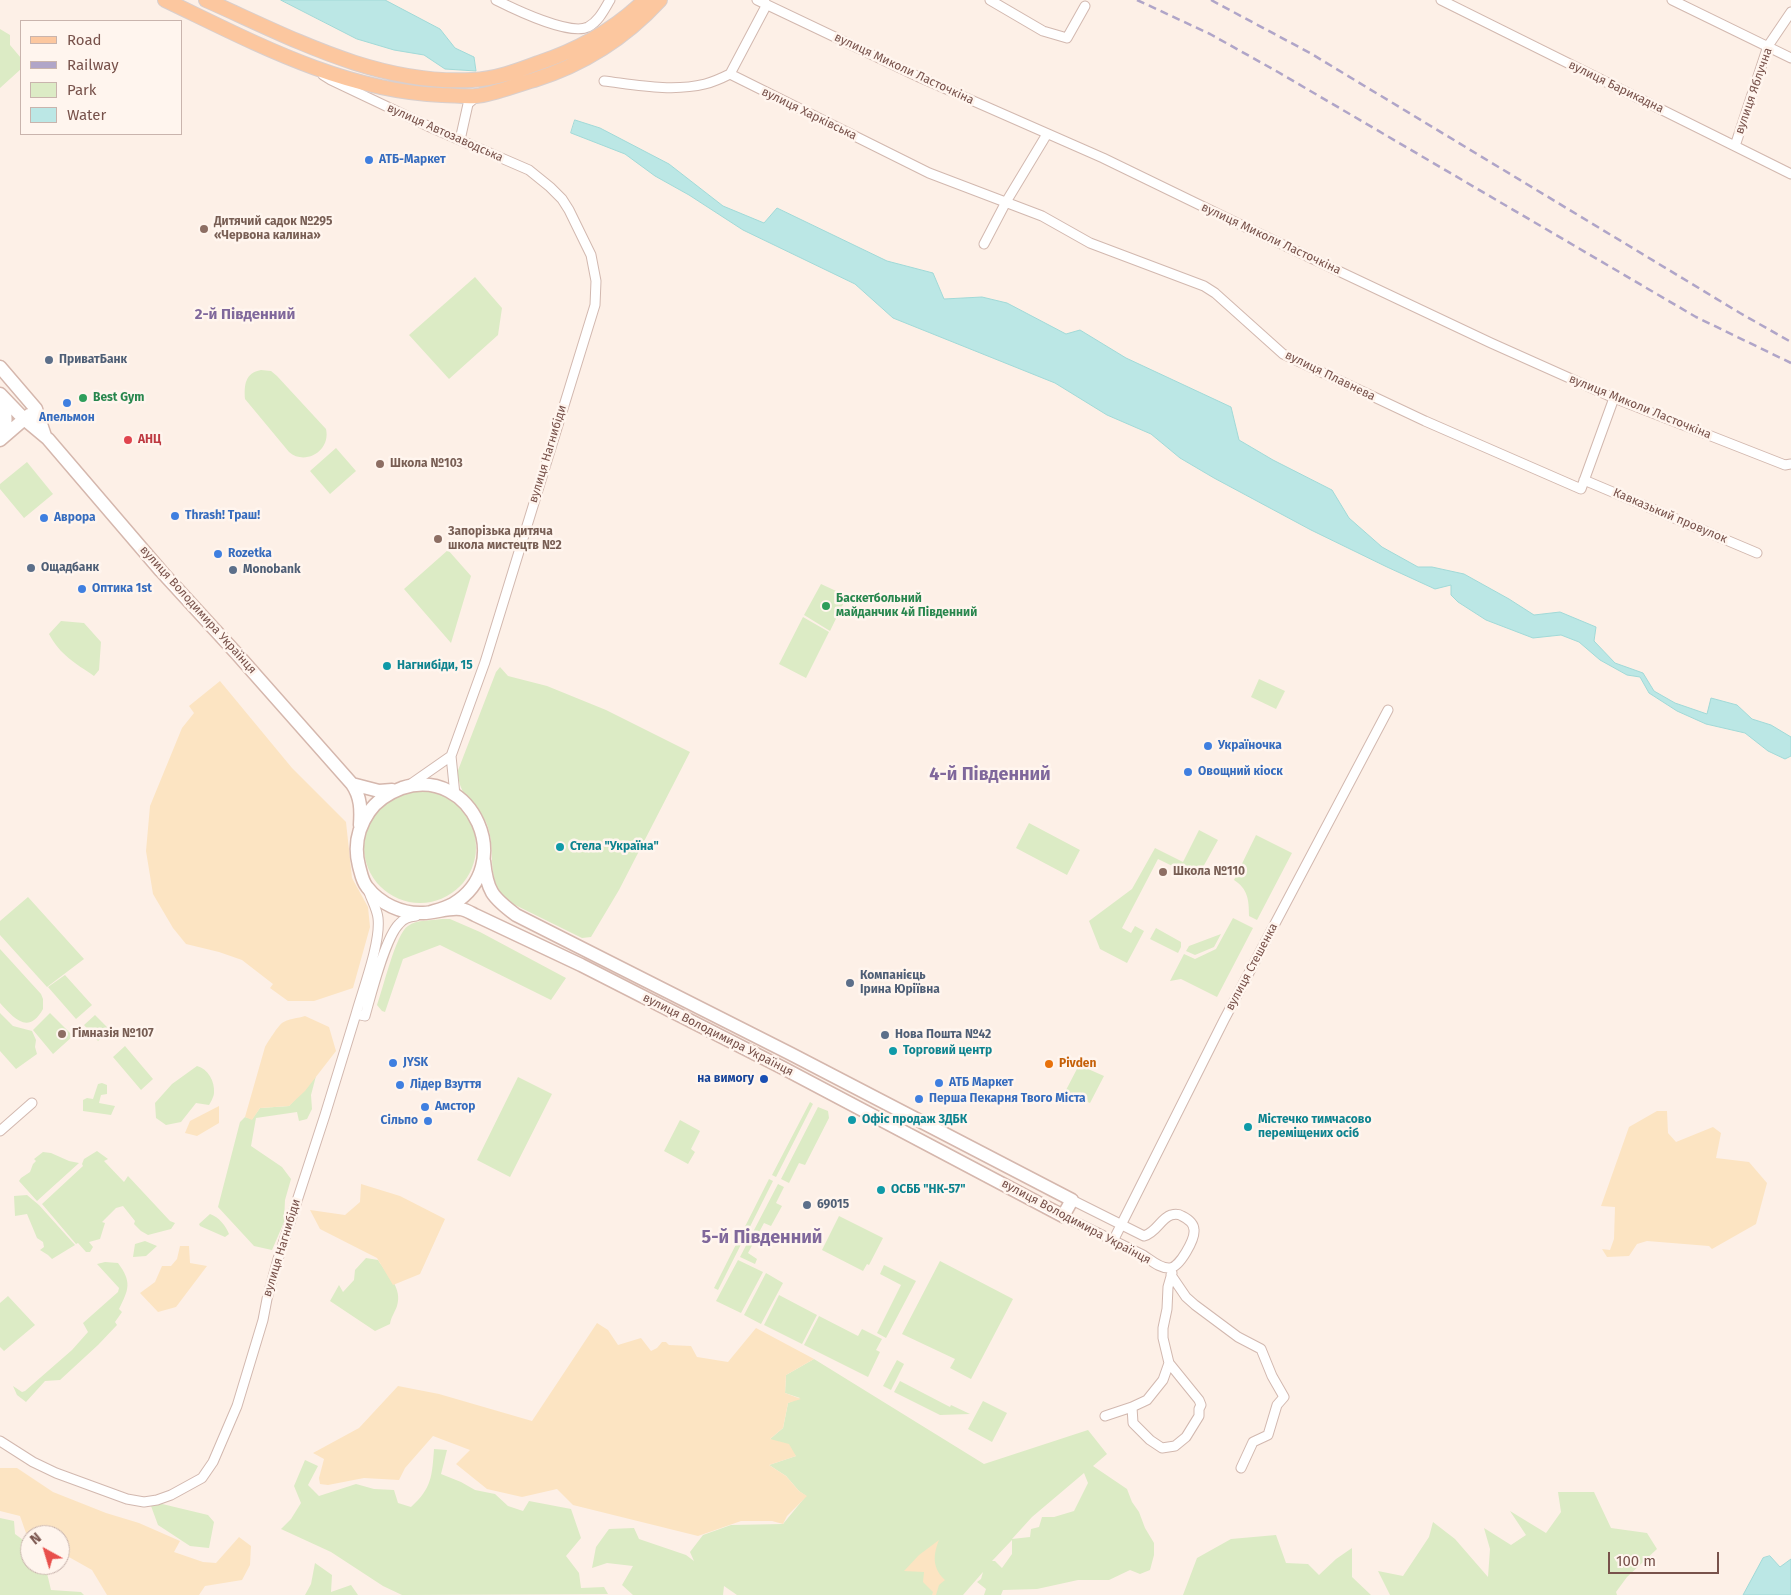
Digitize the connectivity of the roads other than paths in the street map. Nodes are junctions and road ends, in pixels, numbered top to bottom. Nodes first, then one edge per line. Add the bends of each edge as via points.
1 (165, 0) edge
2 (206, 0) edge
3 (496, 0) edge
4 (610, 0) edge
5 (645, 0) edge
6 (660, 0) edge
7 (757, 0) edge
8 (990, 0) edge
9 (1441, 0) edge
10 (1672, 0) edge
11 (765, 3) edge
12 (1085, 6) dead end
13 (1791, 12) edge
14 (253, 21) junction
15 (246, 38) junction
16 (1768, 46) junction
17 (1791, 58) edge
18 (311, 67) junction
19 (730, 74) junction
20 (604, 81) dead end
21 (477, 96) junction
22 (1047, 134) junction
23 (460, 140) junction
24 (1736, 146) junction
25 (1791, 174) edge
26 (1006, 202) junction
27 (569, 210) joint
28 (984, 244) dead end
29 (0, 367) edge
30 (3, 397) edge
31 (1614, 398) junction
32 (36, 408) junction
33 (24, 419) junction
34 (45, 436) junction
35 (1, 439) edge
36 (1791, 464) edge
37 (1584, 480) junction
38 (1757, 553) dead end
39 (1388, 710) dead end
40 (451, 756) junction
41 (352, 784) junction
42 (407, 787) junction
43 (455, 795) junction
44 (359, 830) junction
45 (484, 861) junction
46 (367, 888) junction
47 (431, 912) junction
48 (360, 1015) junction
49 (32, 1103) dead end
50 (0, 1130) edge
51 (1072, 1200) junction
52 (1063, 1216) junction
53 (1121, 1226) junction
54 (1113, 1241) junction
55 (1172, 1271) junction
56 (1169, 1363) junction
57 (1132, 1407) junction
58 (1105, 1416) dead end
59 (0, 1441) edge
60 (1241, 1468) dead end

1 - 15 main road, вулиця Автозаводська
2 - 14 main road
3 - 4 street via 526,15 577,30 599,18
5 - 14 main road via 604,33 555,58 506,74 474,80 394,74 340,59
6 - 21 main road, вулиця Автозаводська via 610,45 558,72
7 - 11 street, вулиця Миколи Ласточкіна
8 - 12 street via 1043,30 1067,38
9 - 24 street, вулиця Барикадна
10 - 16 street
11 - 19 street
11 - 22 street, вулиця Миколи Ласточкіна
13 - 16 street, вулиця Яблучна
14 - 15 main road
15 - 18 main road, вулиця Автозаводська
16 - 17 street
16 - 24 street, вулиця Яблучна
18 - 21 main road, вулиця Автозаводська via 387,90
18 - 23 street, вулиця Автозаводська via 330,80
19 - 20 street via 706,84 666,88
19 - 26 street, вулиця Харківська via 929,173
21 - 23 street via 468,104
22 - 26 street
22 - 31 street, вулиця Миколи Ласточкіна
23 - 27 street, вулиця Автозаводська via 529,170 562,199
24 - 25 street, вулиця Барикадна
26 - 28 street
26 - 37 street, вулиця Плавнева via 1042,216 1084,241 1209,289 1282,354 1580,489
27 - 40 street, вулиця Нагнибіди via 591,255 596,281 595,305 485,662
29 - 32 street, вулиця Володимира Українця
30 - 33 street, вулиця Володимира Українця
30 - 35 street via 6,422
31 - 36 street, вулиця Миколи Ласточкіна via 1785,465
31 - 37 street
32 - 33 street
32 - 34 street, вулиця Володимира Українця
33 - 34 street, вулиця Володимира Українця
33 - 35 street
34 - 35 street via 23,432
34 - 41 street, вулиця Володимира Українця
37 - 38 street, Кавказький провулок
39 - 53 street, вулиця Стешенка via 1233,1004
40 - 42 street
40 - 43 street, вулиця Нагнибіди
41 - 42 street, вулиця Володимира Українця via 379,791
41 - 44 street, вулиця Володимира Українця via 361,808
42 - 43 street, вулиця Володимира Українця via 424,785
42 - 44 street, вулиця Володимира Українця via 382,798
43 - 45 street, вулиця Володимира Українця via 477,819 483,835
44 - 46 street, вулиця Володимира Українця via 357,860
45 - 47 street, вулиця Володимира Українця via 472,886 461,898
45 - 51 street, вулиця Володимира Українця via 491,893 516,915
46 - 47 street, вулиця Володимира Українця via 377,898 398,909
46 - 48 street, вулиця Нагнибіди via 378,916 378,926
47 - 48 street, вулиця Нагнибіди via 406,918 397,925
47 - 52 street, вулиця Володимира Українця via 460,909 574,961
48 - 59 street, вулиця Нагнибіди via 278,1259 237,1406 213,1462 202,1478 157,1500 127,1499 56,1474
49 - 50 street
51 - 52 street
51 - 53 street, вулиця Володимира Українця
52 - 54 street, вулиця Володимира Українця
53 - 54 street, вулиця Стешенка
53 - 55 street, вулиця Володимира Українця via 1144,1236 1151,1234 1171,1215 1179,1214 1193,1224 1193,1237
54 - 55 street, вулиця Володимира Українця
55 - 56 street via 1163,1328
55 - 60 street via 1186,1297 1195,1305 1238,1337 1261,1349 1284,1397 1277,1404 1268,1435 1253,1442
56 - 57 street via 1163,1380 1147,1400
56 - 57 street via 1201,1404 1199,1416 1186,1437 1175,1446 1162,1448 1133,1423
57 - 58 street

